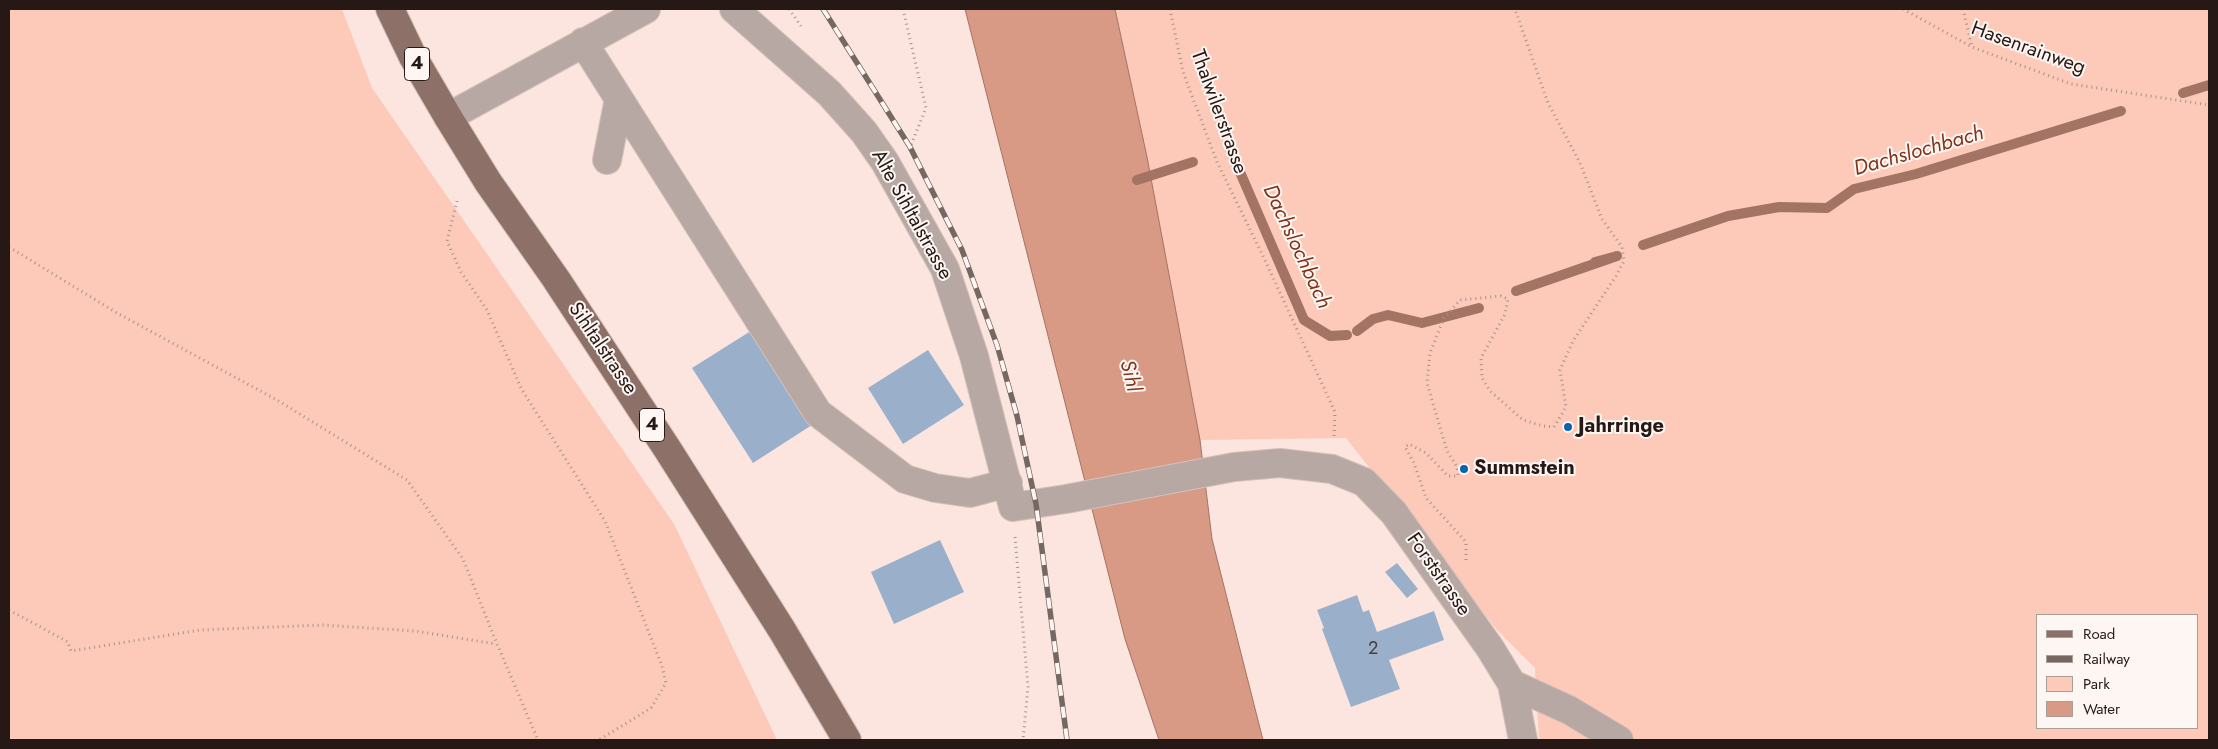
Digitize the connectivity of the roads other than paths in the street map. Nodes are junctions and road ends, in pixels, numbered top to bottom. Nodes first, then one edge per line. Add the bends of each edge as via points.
1 (390, 9) edge
2 (646, 9) edge
3 (734, 9) edge
4 (583, 42) junction
5 (619, 100) junction
6 (448, 117) junction
7 (607, 160) dead end
8 (1010, 495) junction
9 (1512, 684) junction
10 (847, 740) edge
11 (1523, 740) edge
12 (1619, 740) edge

1 - 6 main road, Sihltalstrasse / 4
2 - 4 street
3 - 8 street, Alte Sihltalstrasse via 829,93 864,132 885,162 945,270 974,356
4 - 5 street
4 - 6 street
5 - 7 street
5 - 8 street via 818,413 905,479 935,488
6 - 10 main road, Sihltalstrasse / 4 via 668,450
8 - 9 street, Forststrasse via 1066,499 1234,466 1280,463 1332,469 1364,482 1394,513
9 - 11 street
9 - 12 street via 1569,710

